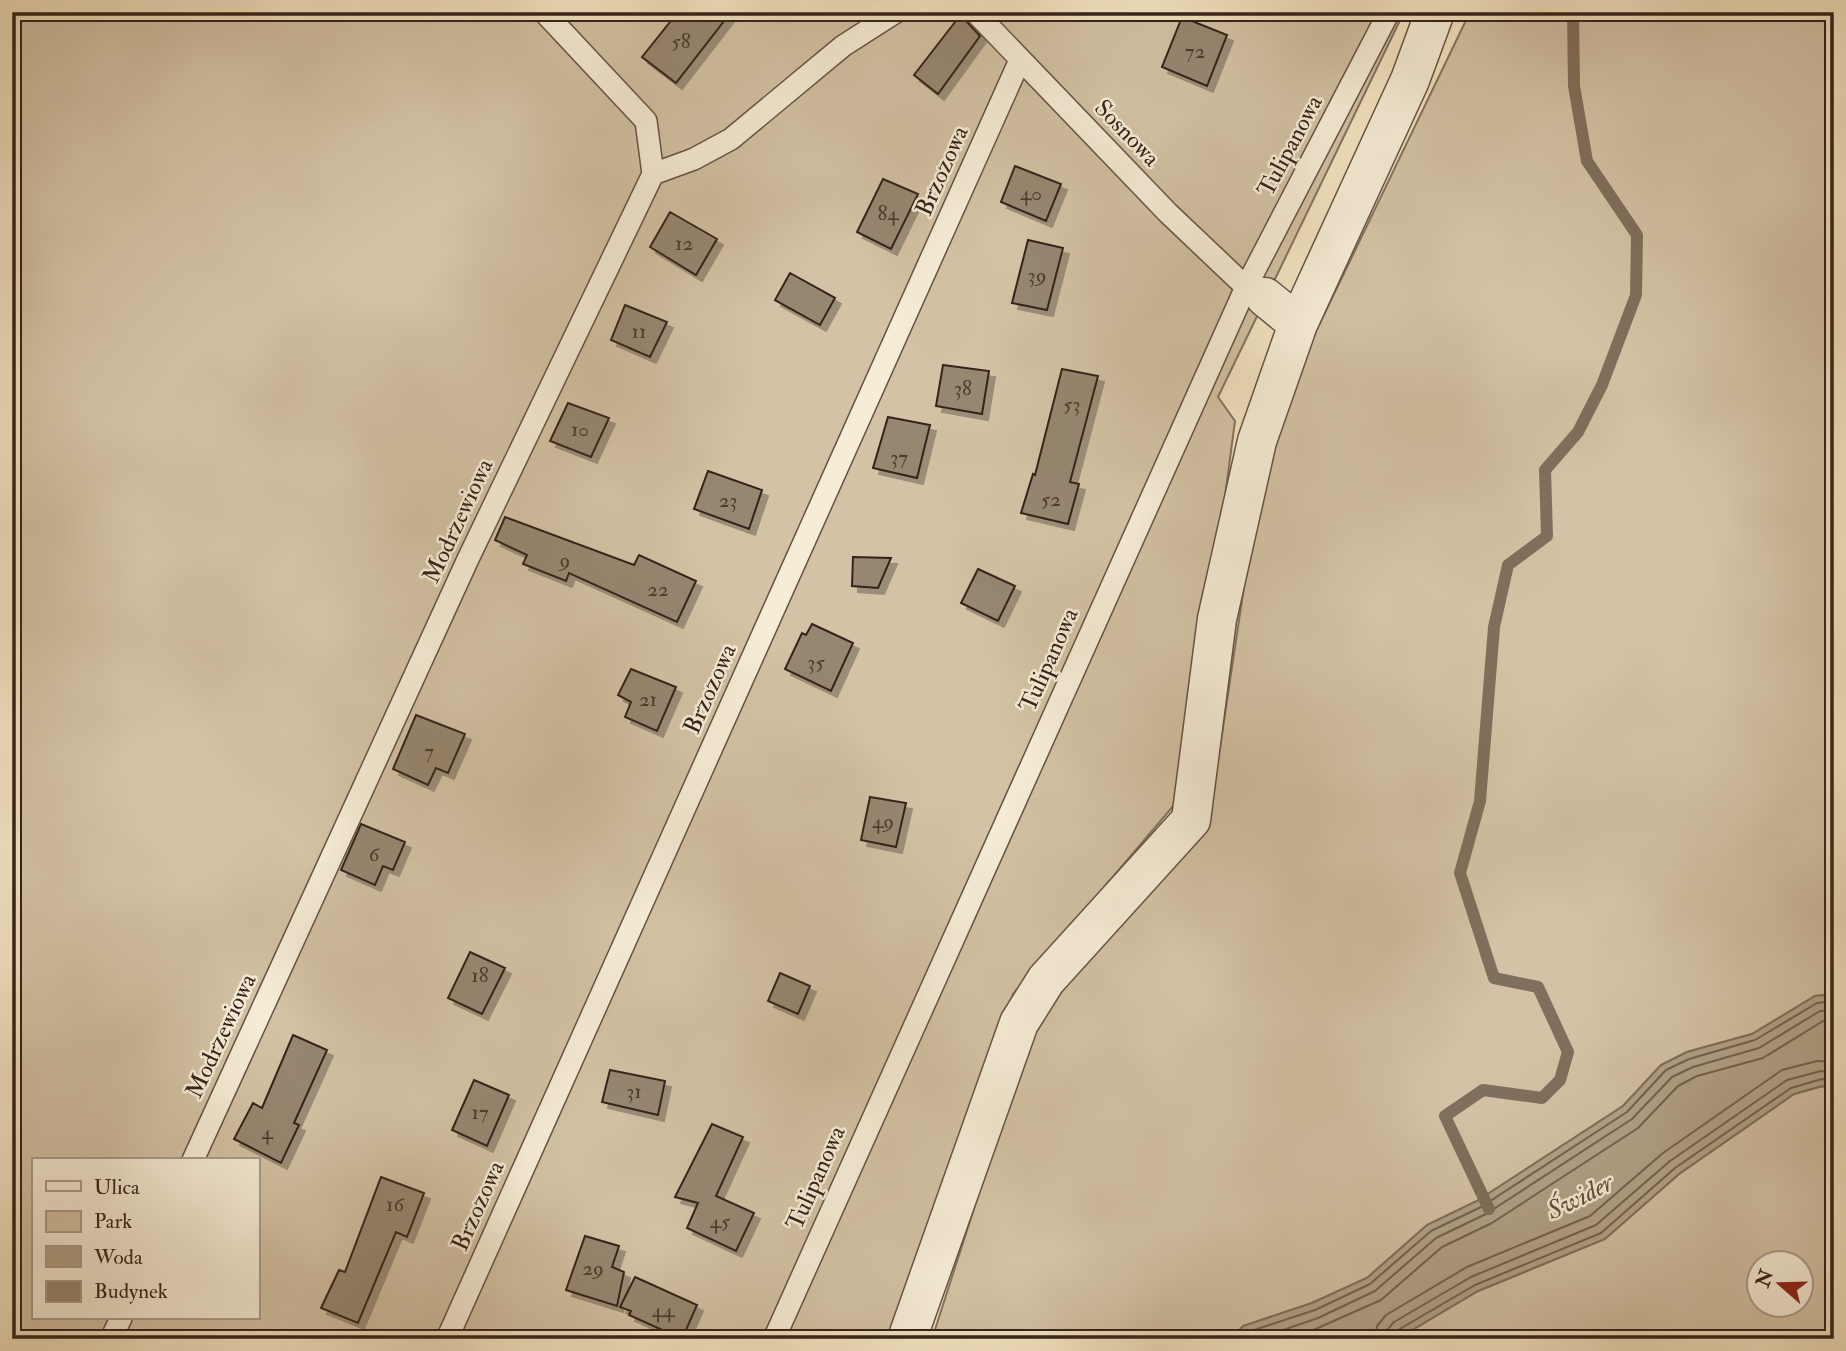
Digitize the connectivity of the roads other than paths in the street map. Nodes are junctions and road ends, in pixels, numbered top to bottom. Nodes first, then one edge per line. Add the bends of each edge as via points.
1 (544, 12) edge
2 (897, 12) edge
3 (975, 12) edge
4 (1389, 12) edge
5 (1435, 12) edge
6 (1020, 60) junction
7 (653, 173) junction
8 (1255, 292) junction
9 (1298, 324) junction
10 (193, 1158) edge
11 (120, 1320) edge
12 (111, 1339) edge
13 (447, 1339) edge
14 (774, 1339) edge
15 (908, 1339) edge

1 - 7 lane via 646,121
2 - 7 lane via 843,46 731,139 694,159
3 - 6 lane, Sosnowa
4 - 8 lane, Tulipanowa
5 - 9 street via 1410,80
6 - 8 lane, Sosnowa via 1168,213
6 - 13 lane, Brzozowa
7 - 10 lane, Modrzewiowa via 463,571
8 - 9 street
8 - 14 lane, Tulipanowa
9 - 15 street via 1257,441 1216,619 1191,820 1046,980 1019,1023
11 - 12 lane

